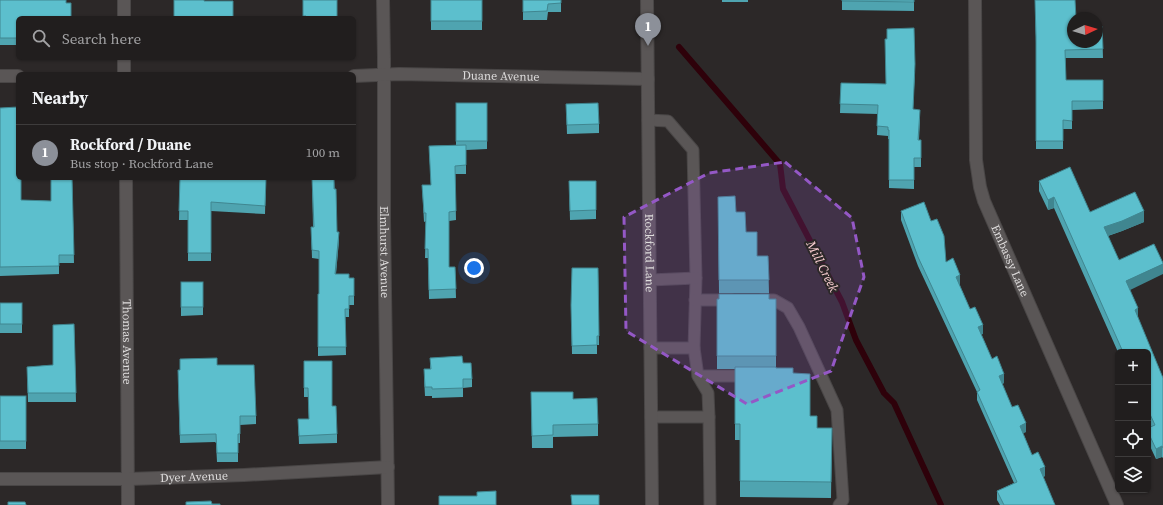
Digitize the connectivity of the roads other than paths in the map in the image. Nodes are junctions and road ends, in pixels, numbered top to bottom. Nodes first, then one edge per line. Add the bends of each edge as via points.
1 (124, 0) edge
2 (383, 0) edge
3 (647, 0) edge
4 (974, 0) edge
5 (124, 16) edge
6 (124, 60) edge
7 (124, 72) edge
8 (0, 76) edge
9 (16, 76) edge
10 (356, 76) edge
11 (384, 76) junction
12 (648, 79) junction
13 (648, 120) junction
14 (126, 180) edge
15 (696, 278) junction
16 (650, 280) junction
17 (695, 300) junction
18 (650, 348) junction
19 (694, 348) junction
20 (806, 375) edge
21 (821, 375) junction
22 (698, 376) junction
23 (760, 376) edge
24 (651, 417) junction
25 (709, 417) junction
26 (388, 467) junction
27 (0, 479) edge
28 (128, 479) junction
29 (128, 505) edge
30 (388, 505) edge
31 (652, 505) edge
32 (710, 505) edge
33 (839, 505) edge
34 (1117, 505) edge

1 - 5 street
2 - 11 street, Elmhurst Avenue
3 - 12 street, Rockford Lane
4 - 34 street, Embassy Lane via 976,160 984,202
6 - 7 street
8 - 9 street
10 - 11 street, Duane Avenue
11 - 12 street, Duane Avenue via 399,74
11 - 26 street, Elmhurst Avenue
12 - 13 street, Rockford Lane
13 - 15 lane via 668,121 693,150
13 - 16 street, Rockford Lane
14 - 28 street, Thomas Avenue
15 - 16 lane
15 - 17 lane
16 - 18 street, Rockford Lane
17 - 19 lane
17 - 21 lane via 774,300 788,308
18 - 19 lane
18 - 24 street, Rockford Lane
19 - 22 lane
20 - 21 lane
21 - 33 lane via 837,410 843,500
22 - 23 lane
22 - 25 lane via 708,393
24 - 25 lane
24 - 31 street, Rockford Lane
25 - 32 lane
26 - 28 street, Dyer Avenue
26 - 30 street, Elmhurst Avenue
27 - 28 street, Dyer Avenue
28 - 29 street, Thomas Avenue

